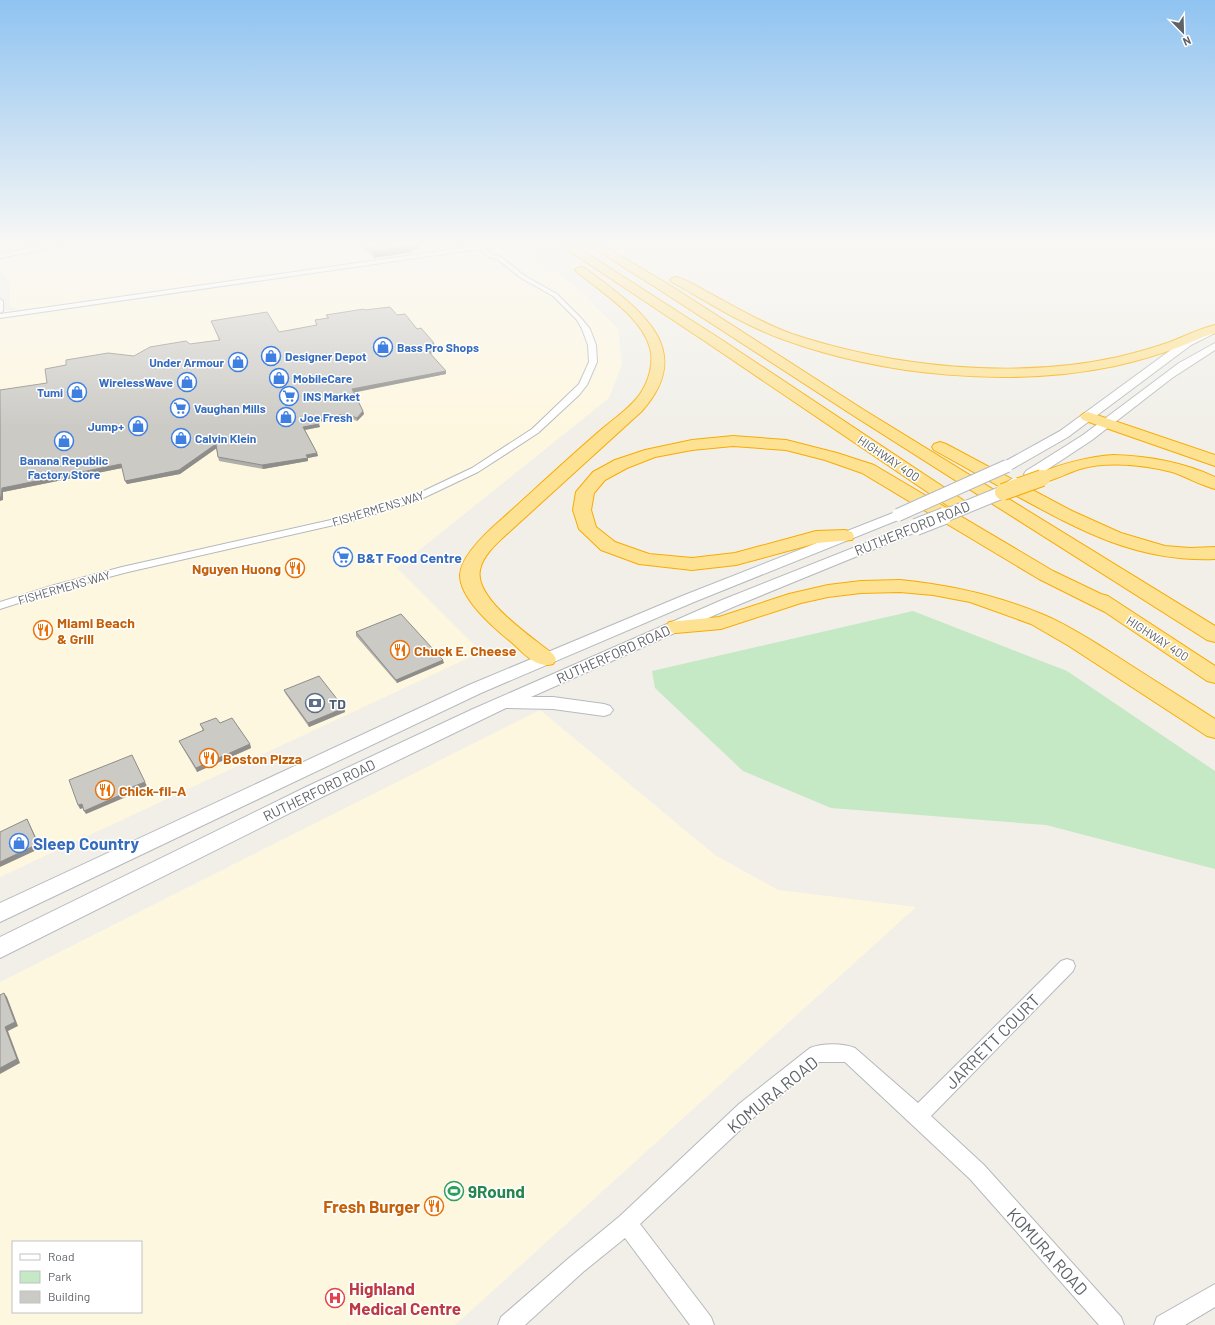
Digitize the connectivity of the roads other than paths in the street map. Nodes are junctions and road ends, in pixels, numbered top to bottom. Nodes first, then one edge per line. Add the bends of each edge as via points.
1 (85, 304) edge
2 (564, 304) edge
3 (621, 304) edge
4 (657, 304) edge
5 (689, 304) edge
6 (722, 304) edge
7 (0, 316) edge
8 (1215, 329) edge
9 (1215, 346) edge
10 (859, 413) junction
11 (1088, 417) junction
12 (1106, 422) junction
13 (1215, 461) edge
14 (1037, 476) junction
15 (1215, 484) edge
16 (1003, 492) joint
17 (845, 536) junction
18 (1215, 553) edge
19 (0, 606) edge
20 (1113, 608) junction
21 (676, 627) junction
22 (1215, 634) edge
23 (545, 659) junction
24 (572, 672) junction
25 (1215, 676) edge
26 (503, 703) junction
27 (604, 710) dead end
28 (1215, 730) edge
29 (0, 913) edge
30 (0, 948) edge
31 (1067, 966) dead end
32 (918, 1116) junction
33 (628, 1223) junction
34 (1215, 1295) edge
35 (509, 1325) edge
36 (703, 1325) edge
37 (1113, 1325) edge
38 (1165, 1325) edge

1 - 7 street, FISHERMENS WAY
2 - 19 street, FISHERMENS WAY via 579,319 592,346 593,362 583,385 535,431 475,470 416,498 356,517 126,569
3 - 23 highway via 642,322 654,340 659,358 655,380 646,396 493,537 471,565 470,576 475,594 491,613
4 - 20 highway, HIGHWAY 400
5 - 10 highway, HIGHWAY 400
6 - 8 highway via 786,335 831,350 901,364 987,371 1061,370 1107,364 1170,346
8 - 11 main road, RUTHERFORD ROAD via 1187,343
9 - 12 main road via 1192,359
10 - 18 highway via 935,445 1043,504 1120,539 1177,553
10 - 22 highway, HIGHWAY 400
11 - 12 highway
11 - 17 main road, RUTHERFORD ROAD, bridge via 1064,434 1007,466
12 - 13 highway
12 - 14 main road
14 - 15 highway via 1080,464 1125,461 1166,466
14 - 16 highway, bridge
16 - 21 main road, RUTHERFORD ROAD, bridge
17 - 20 highway via 816,537 736,559 692,564 646,560 608,546 588,529 582,510 585,492 599,476 621,464 651,453 733,440 786,445 831,456 868,469 1046,575
17 - 23 main road, RUTHERFORD ROAD
20 - 25 highway, HIGHWAY 400
21 - 24 main road, RUTHERFORD ROAD
21 - 28 highway via 721,623 796,598 828,591 900,586 933,589 981,599 1038,620 1077,641
23 - 24 main road
23 - 29 main road, RUTHERFORD ROAD via 475,689
24 - 26 main road, RUTHERFORD ROAD
26 - 27 main road via 553,703
26 - 30 main road, RUTHERFORD ROAD via 306,796
31 - 32 street, JARRETT COURT
32 - 33 street, KOMURA ROAD via 848,1054 816,1054 746,1111
32 - 37 street, KOMURA ROAD via 977,1172
33 - 35 street, KOMURA ROAD
33 - 36 street
34 - 38 street

